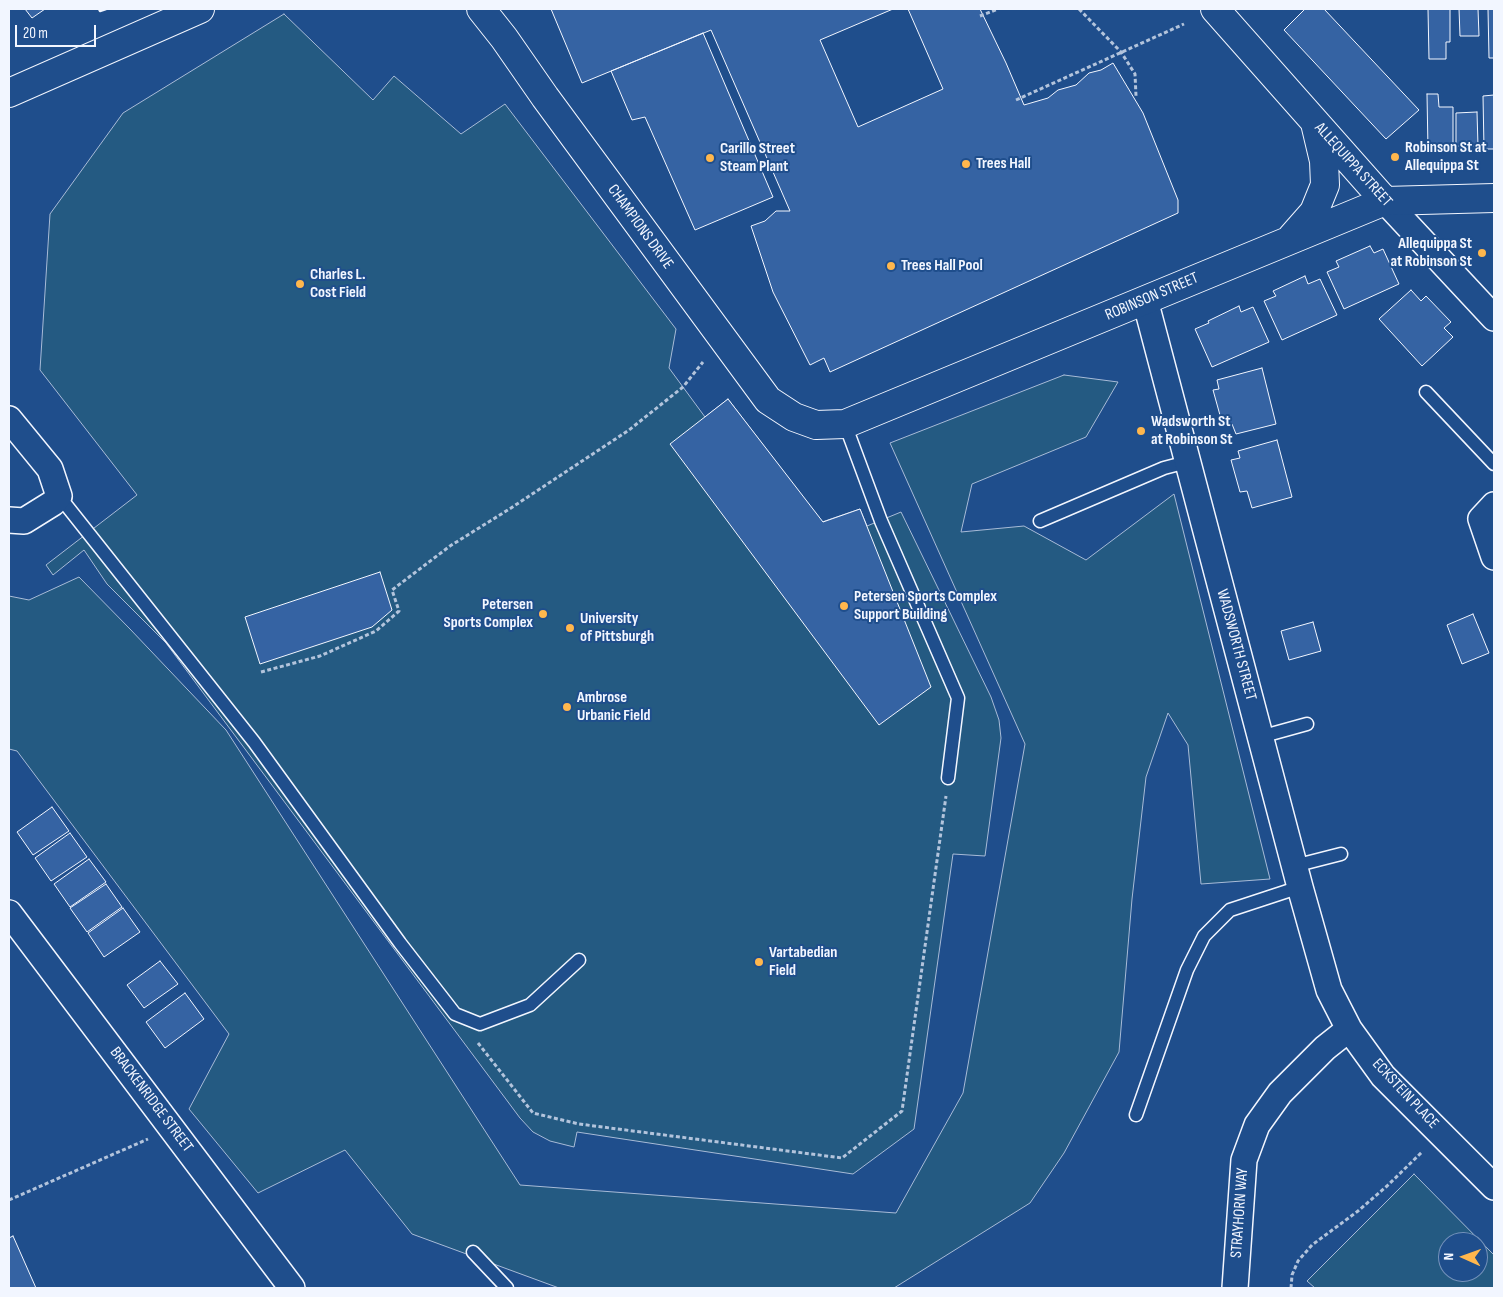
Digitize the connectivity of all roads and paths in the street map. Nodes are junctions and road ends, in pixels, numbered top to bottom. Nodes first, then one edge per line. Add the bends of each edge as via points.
1 (200, 9) edge
2 (480, 9) edge
3 (996, 9) edge
4 (1079, 9) edge
5 (1215, 9) edge
6 (980, 16) dead end
7 (1184, 24) dead end
8 (1121, 52) junction
9 (9, 93) edge
10 (1136, 96) dead end
11 (1016, 100) dead end
12 (1315, 122) junction
13 (1494, 198) edge
14 (1385, 201) junction
15 (1289, 240) junction
16 (1145, 300) junction
17 (1494, 318) edge
18 (703, 362) dead end
19 (1426, 392) dead end
20 (9, 419) edge
21 (845, 424) junction
22 (816, 425) joint
23 (1187, 462) junction
24 (1494, 464) edge
25 (59, 496) junction
26 (9, 520) edge
27 (1490, 520) edge
28 (1040, 521) dead end
29 (1494, 557) edge
30 (261, 672) dead end
31 (1307, 724) dead end
32 (1260, 737) junction
33 (948, 778) joint
34 (1341, 854) dead end
35 (1297, 877) junction
36 (9, 913) edge
37 (579, 960) dead end
38 (1329, 990) joint
39 (455, 1014) junction
40 (1349, 1029) junction
41 (1136, 1115) dead end
42 (154, 1136) dead end
43 (1424, 1151) dead end
44 (1494, 1187) edge
45 (9, 1200) edge
46 (473, 1252) dead end
47 (292, 1288) edge
48 (507, 1288) edge
49 (1235, 1288) edge
50 (1291, 1288) edge

1 - 9 street
2 - 22 street, CHAMPIONS DRIVE via 768,400 794,417
3 - 6 path
4 - 8 path
5 - 12 street, ALLEQUIPPA STREET
7 - 8 path
8 - 10 path via 1135,74
8 - 11 path
12 - 14 street, ALLEQUIPPA STREET
12 - 15 street via 1324,161 1325,185 1314,212
13 - 14 street, ROBINSON STREET
14 - 15 street, ROBINSON STREET
14 - 17 street, ALLEQUIPPA STREET
15 - 16 street, ROBINSON STREET
16 - 21 street, ROBINSON STREET
16 - 23 street, WADSWORTH STREET
18 - 30 path via 683,387 629,430 450,546 392,590 399,611 376,630 320,656
19 - 24 lane
20 - 25 street via 50,469
21 - 22 street, ROBINSON STREET
21 - 33 lane via 881,521 958,698
23 - 28 lane via 1164,468
23 - 32 street, WADSWORTH STREET
25 - 26 street via 24,521
25 - 39 lane via 254,742
27 - 29 street
31 - 32 lane
32 - 35 street, WADSWORTH STREET
33 - 39 path via 902,1111 842,1158 579,1124 533,1113
34 - 35 lane
35 - 38 street, WADSWORTH STREET
35 - 41 lane via 1230,910 1204,936 1187,970
36 - 47 street, BRACKENRIDGE STREET
37 - 39 lane via 530,1005 480,1024
38 - 40 street, ECKSTEIN PLACE
40 - 44 street, ECKSTEIN PLACE via 1384,1076
40 - 49 street, STRAYHORN WAY via 1280,1093 1257,1125 1244,1160
42 - 45 path
43 - 50 path via 1358,1211 1312,1245 1298,1261
46 - 48 lane

